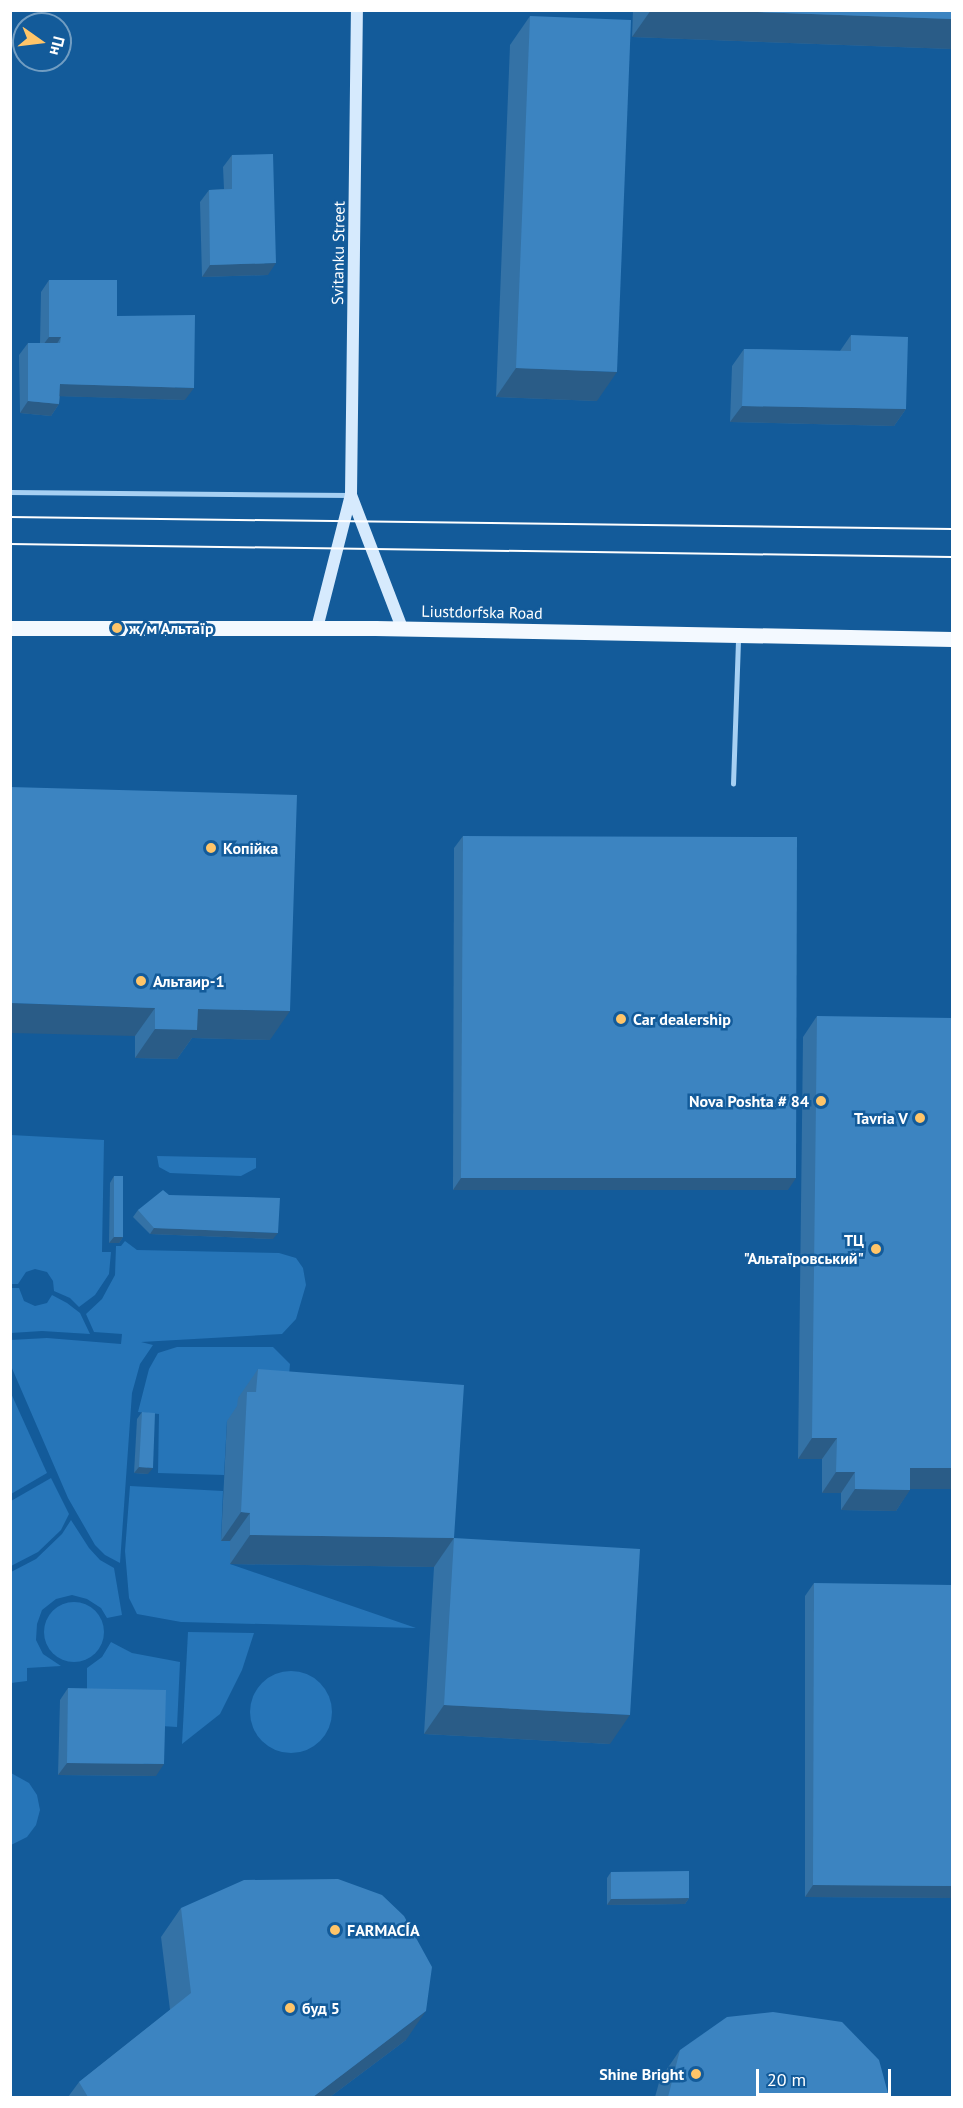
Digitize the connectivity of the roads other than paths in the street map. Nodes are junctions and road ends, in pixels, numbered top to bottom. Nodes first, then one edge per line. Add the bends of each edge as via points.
1 (357, 10) edge
2 (10, 492) edge
3 (351, 495) junction
4 (10, 628) edge
5 (317, 628) junction
6 (402, 628) junction
7 (738, 636) junction
8 (952, 639) edge
9 (734, 784) dead end

1 - 3 street, Svitanku Street
2 - 3 lane
3 - 5 street, Svitanku Street
3 - 6 street, Svitanku Street
4 - 5 main road, Liustdorfska Road
5 - 6 main road, Liustdorfska Road
6 - 7 main road, Liustdorfska Road
7 - 8 main road, Liustdorfska Road
7 - 9 lane

